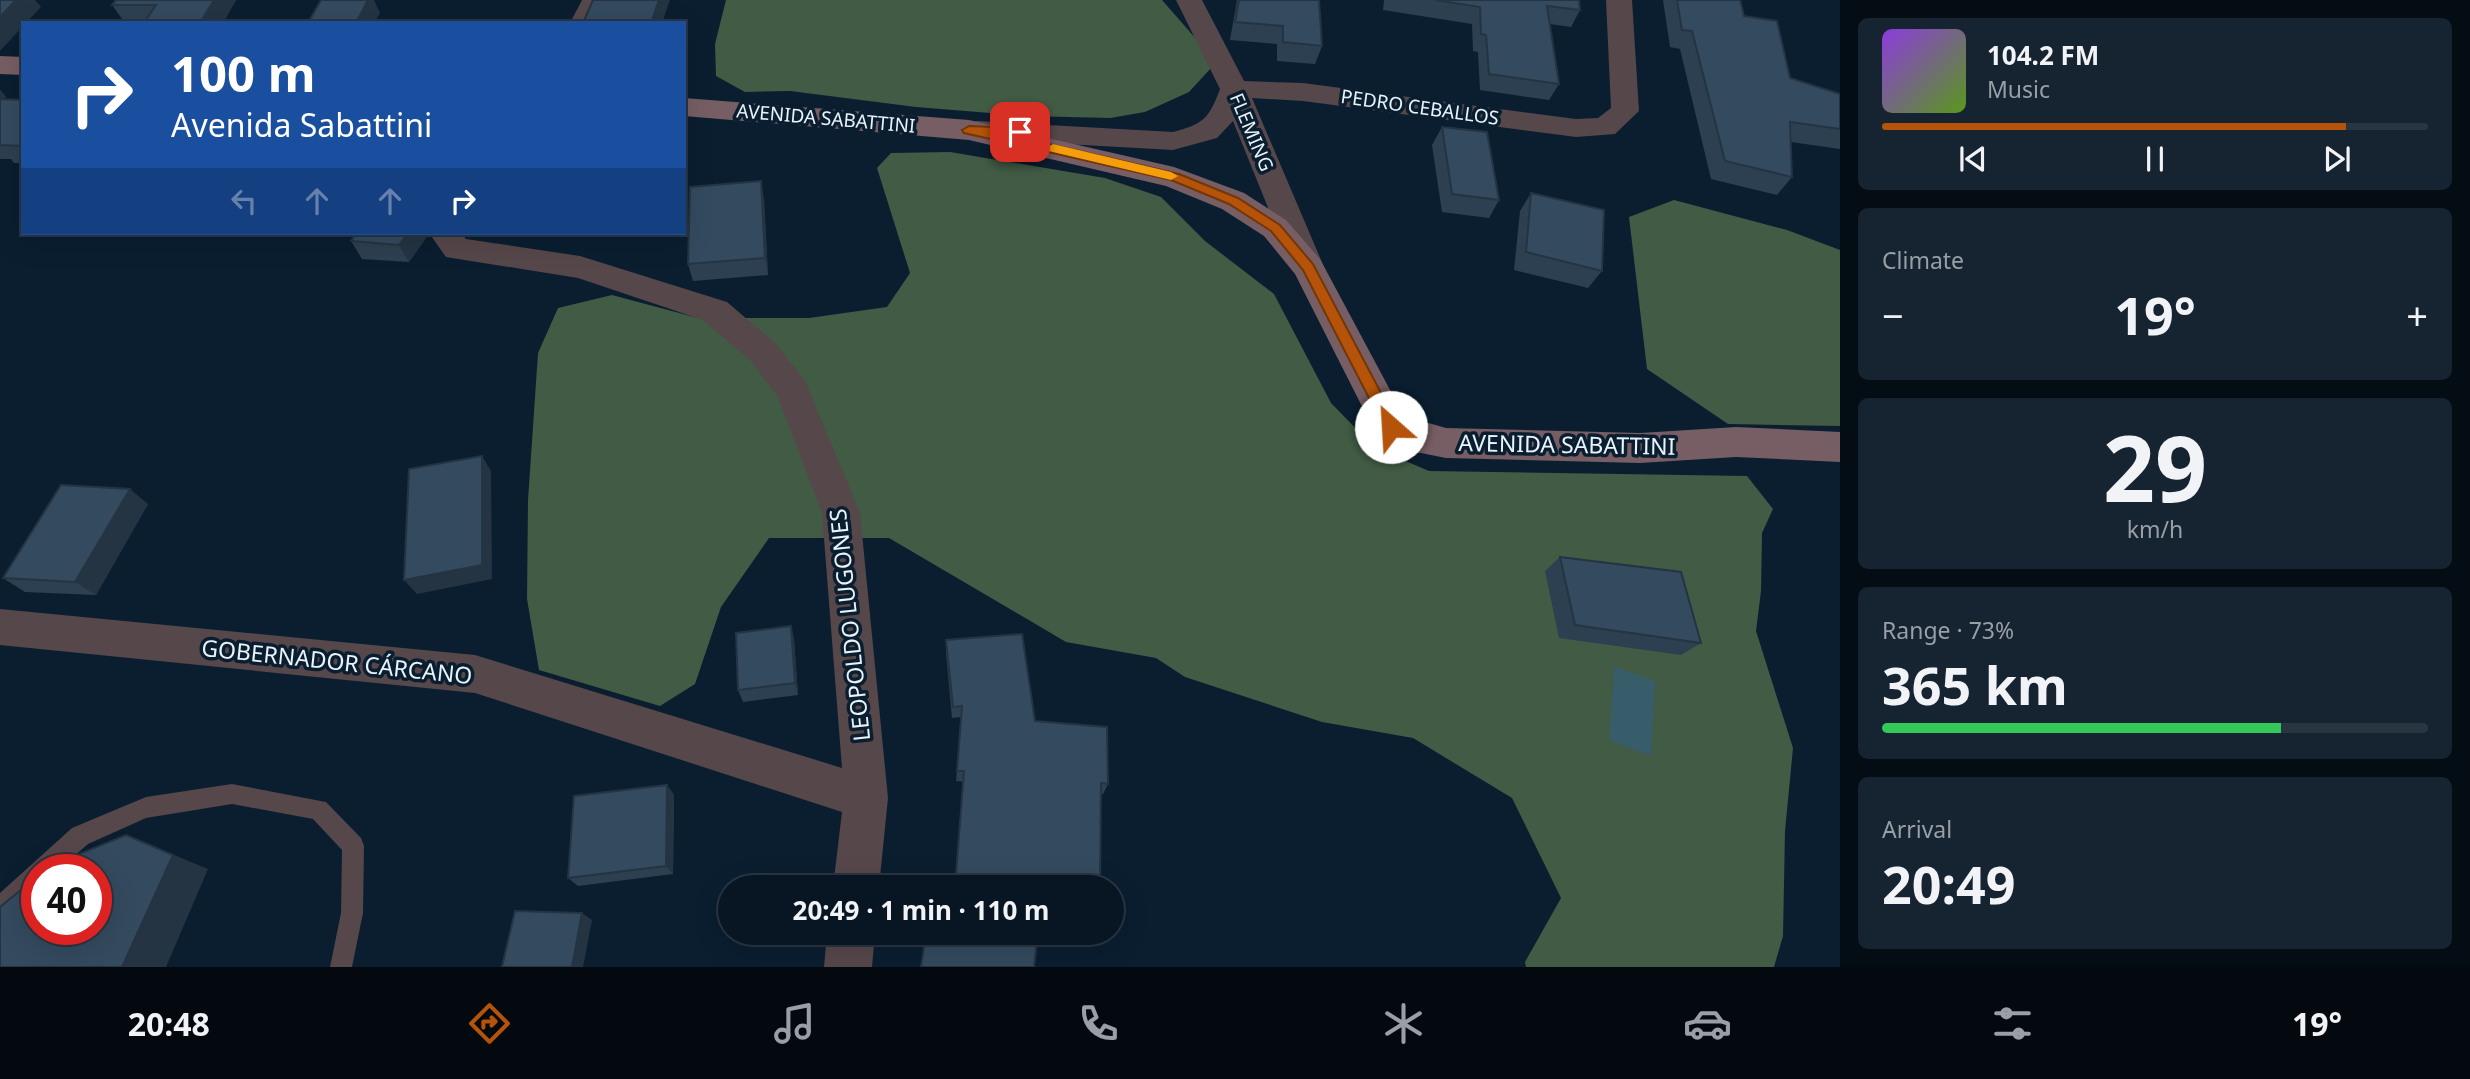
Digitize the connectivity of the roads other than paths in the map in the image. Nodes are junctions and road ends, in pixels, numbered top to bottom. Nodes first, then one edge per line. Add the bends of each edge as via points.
1 (588, 0) edge
2 (1189, 0) edge
3 (1619, 0) edge
4 (577, 21) edge
5 (0, 65) edge
6 (21, 66) edge
7 (1234, 89) junction
8 (686, 107) edge
9 (969, 130) junction
10 (446, 235) edge
11 (1308, 267) junction
12 (1840, 447) edge
13 (0, 627) edge
14 (866, 799) junction
15 (59, 854) edge
16 (857, 875) edge
17 (21, 888) edge
18 (0, 908) edge
19 (850, 945) edge
20 (341, 967) edge
21 (848, 967) edge

1 - 4 lane
2 - 7 street, FLEMING
3 - 7 street, PEDRO CEBALLOS via 1625,111 1605,127 1576,128 1303,92
5 - 6 street
7 - 9 street, AVENIDA SABATTINI via 1223,120 1200,134 1172,141
7 - 11 street, FLEMING
8 - 9 street, AVENIDA SABATTINI
9 - 11 street, AVENIDA SABATTINI via 1174,177 1233,201 1275,228
10 - 14 street, LEOPOLDO LUGONES via 457,249 580,267 715,311 764,353 793,391 841,513
11 - 12 street, AVENIDA SABATTINI via 1391,427 1416,437 1446,443 1640,448 1736,442
13 - 14 street, GOBERNADOR CÁRCANO via 475,674
14 - 16 street, LEOPOLDO LUGONES
15 - 20 lane via 80,836 146,808 232,794 319,809 353,846 352,913
17 - 18 lane
19 - 21 street

